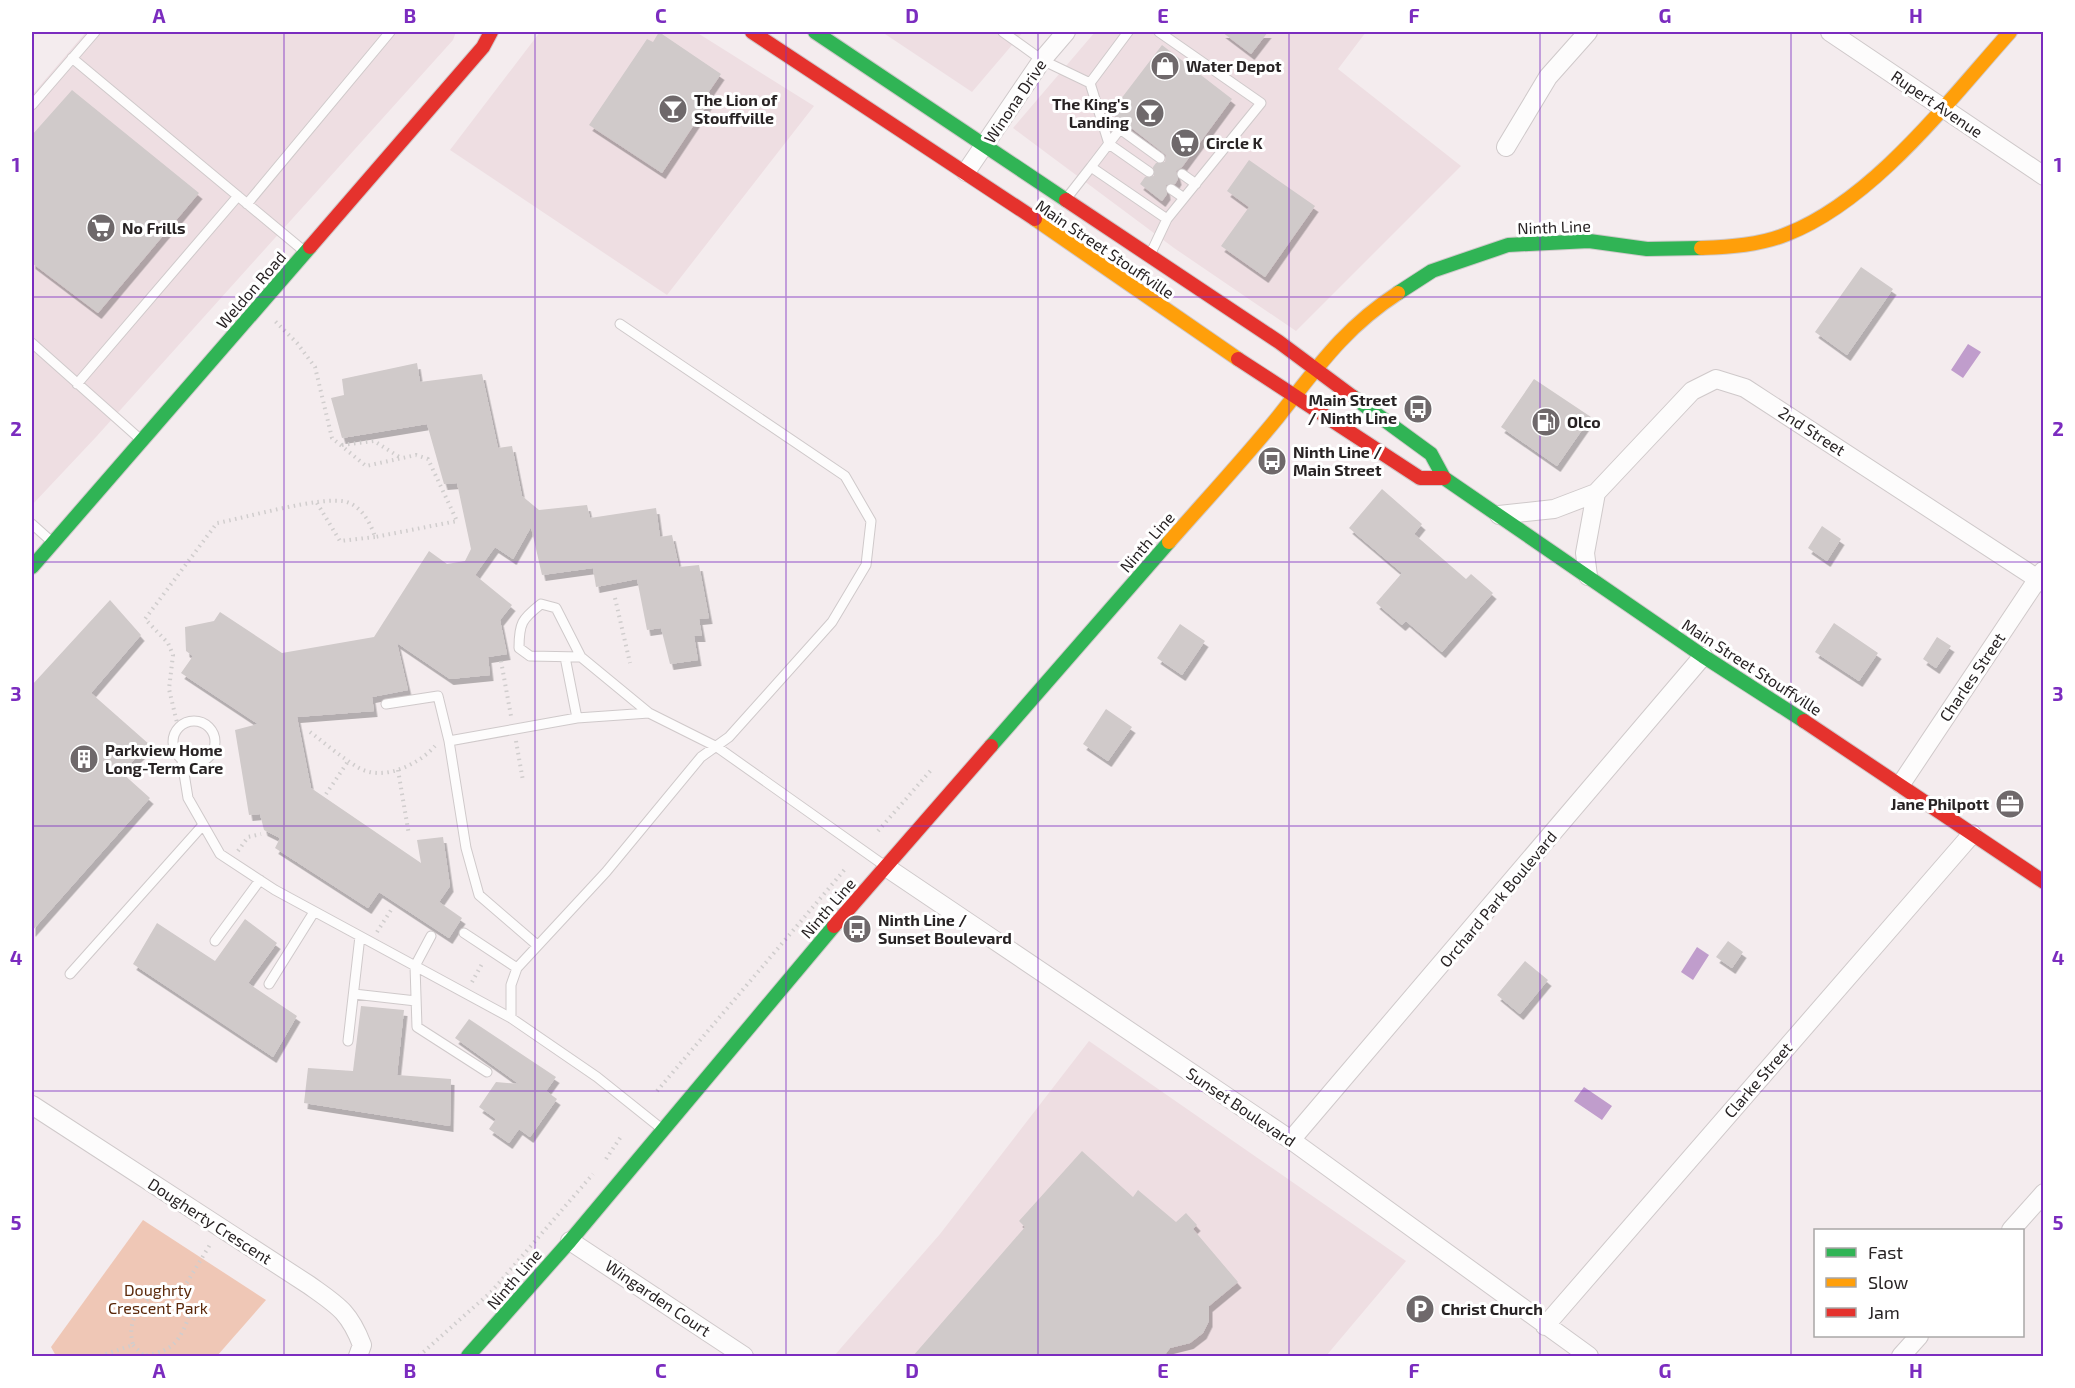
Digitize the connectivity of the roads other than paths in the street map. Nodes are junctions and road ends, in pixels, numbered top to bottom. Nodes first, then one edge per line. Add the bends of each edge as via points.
1 (95, 32) edge
2 (390, 32) edge
3 (491, 32) edge
4 (752, 32) edge
5 (815, 32) edge
6 (1003, 32) edge
7 (1066, 32) edge
8 (1128, 32) edge
9 (1159, 32) edge
10 (1587, 32) edge
11 (1830, 32) edge
12 (2010, 32) edge
13 (72, 58) junction
14 (1042, 60) junction
15 (1090, 83) junction
16 (32, 105) edge
17 (1944, 108) junction
18 (1109, 144) junction
19 (985, 146) junction
20 (1506, 147) dead end
21 (1160, 158) dead end
22 (1091, 167) junction
23 (966, 172) junction
24 (1149, 172) dead end
25 (1182, 174) dead end
26 (2043, 176) edge
27 (1196, 184) junction
28 (1171, 189) dead end
29 (237, 196) junction
30 (1184, 198) junction
31 (1066, 200) junction
32 (247, 204) junction
33 (1167, 219) junction
34 (306, 253) junction
35 (1149, 257) junction
36 (620, 324) dead end
37 (32, 343) edge
38 (1316, 369) junction
39 (77, 384) junction
40 (1294, 398) junction
41 (142, 442) junction
42 (1444, 478) junction
43 (1596, 493) junction
44 (1499, 515) junction
45 (32, 524) edge
46 (53, 543) junction
47 (32, 567) edge
48 (1588, 576) junction
49 (2042, 578) edge
50 (1703, 656) junction
51 (565, 657) junction
52 (580, 657) junction
53 (386, 704) dead end
54 (649, 713) junction
55 (577, 718) junction
56 (449, 741) junction
57 (717, 747) junction
58 (182, 761) junction
59 (1900, 784) junction
60 (203, 825) junction
61 (1972, 834) junction
62 (886, 867) junction
63 (260, 880) junction
64 (2043, 882) edge
65 (314, 912) junction
66 (464, 933) dead end
67 (360, 936) junction
68 (431, 936) dead end
69 (215, 941) dead end
70 (537, 945) junction
71 (415, 966) junction
72 (517, 968) junction
73 (70, 974) dead end
74 (269, 984) dead end
75 (354, 994) junction
76 (416, 1001) junction
77 (511, 1018) junction
78 (348, 1041) dead end
79 (487, 1072) dead end
80 (32, 1105) edge
81 (662, 1129) junction
82 (1291, 1140) junction
83 (2043, 1193) edge
84 (2012, 1229) edge
85 (570, 1241) junction
86 (1545, 1326) junction
87 (1917, 1337) edge
88 (358, 1356) edge
89 (468, 1356) edge
90 (744, 1356) edge
91 (1589, 1356) edge
92 (1901, 1356) edge

1 - 13 lane
2 - 32 lane
3 - 34 main road, Weldon Road via 483,47
4 - 23 main road, Main Street Stouffville
5 - 19 main road, Main Street Stouffville
6 - 14 lane
7 - 14 street, Winona Drive
8 - 15 lane
9 - 27 lane via 1261,104
10 - 20 street via 1548,77
11 - 17 street, Rupert Avenue
12 - 17 main road, Ninth Line
13 - 16 lane
13 - 29 lane
14 - 15 lane
14 - 19 street, Winona Drive
15 - 18 lane
17 - 26 street, Rupert Avenue
17 - 38 main road, Ninth Line via 1899,156 1846,201 1787,234 1734,247 1647,249 1589,241 1508,245 1432,271 1379,304 1330,349
18 - 21 lane via 1120,129
18 - 22 lane
18 - 24 lane
19 - 23 street, Winona Drive
19 - 31 main road, Main Street Stouffville
22 - 31 lane
22 - 33 lane
23 - 40 main road, Main Street Stouffville
25 - 27 lane
27 - 30 lane
28 - 30 lane
29 - 32 lane
29 - 39 lane
30 - 33 lane
31 - 35 main road, Main Street Stouffville
32 - 34 lane
33 - 35 lane
34 - 41 main road, Weldon Road
35 - 38 main road, Main Street Stouffville
36 - 57 lane via 845,476 871,521 866,565 832,622
37 - 39 lane
38 - 40 main road, Ninth Line
38 - 42 main road, Main Street Stouffville via 1431,454
39 - 41 lane
40 - 42 main road, Main Street Stouffville via 1420,478
40 - 62 main road, Ninth Line
41 - 46 main road, Weldon Road
42 - 44 main road, Main Street Stouffville
43 - 44 street, 2nd Street via 1554,509
43 - 48 street via 1587,536
43 - 49 street, 2nd Street via 1692,391 1716,379 1745,388
44 - 48 main road, Main Street Stouffville
45 - 46 lane
46 - 47 main road, Weldon Road
48 - 50 main road, Main Street Stouffville
49 - 59 street, Charles Street
50 - 59 main road, Main Street Stouffville
50 - 82 street, Orchard Park Boulevard
51 - 52 lane
51 - 52 lane via 530,656 519,648 519,627 541,604 556,608
51 - 55 lane
52 - 54 lane
53 - 56 lane via 438,696
54 - 55 lane
54 - 57 lane
55 - 56 lane
56 - 70 lane via 466,848 479,895
57 - 62 lane
57 - 70 lane via 701,757 606,872
58 - 58 lane via 172,743 178,727 194,720 208,725 216,745 203,762 194,765
58 - 60 lane via 188,798
59 - 61 main road, Main Street Stouffville
60 - 63 lane via 220,854
60 - 73 lane
61 - 64 main road, Main Street Stouffville
61 - 86 street, Clarke Street
62 - 81 main road, Ninth Line
62 - 82 street, Sunset Boulevard
63 - 65 lane
63 - 69 lane
65 - 67 lane
65 - 74 lane
66 - 72 lane
67 - 71 lane
67 - 75 lane
68 - 71 lane
70 - 72 lane
71 - 76 lane
71 - 77 lane
72 - 77 lane via 511,986
75 - 76 lane
75 - 78 lane
76 - 79 lane via 417,1027
77 - 81 lane via 597,1077
80 - 88 street, Dougherty Crescent via 344,1311 362,1344
81 - 85 main road, Ninth Line
82 - 86 street, Sunset Boulevard
83 - 84 street
85 - 89 main road, Ninth Line
85 - 90 street, Wingarden Court
86 - 91 street, Sunset Boulevard
87 - 92 street

